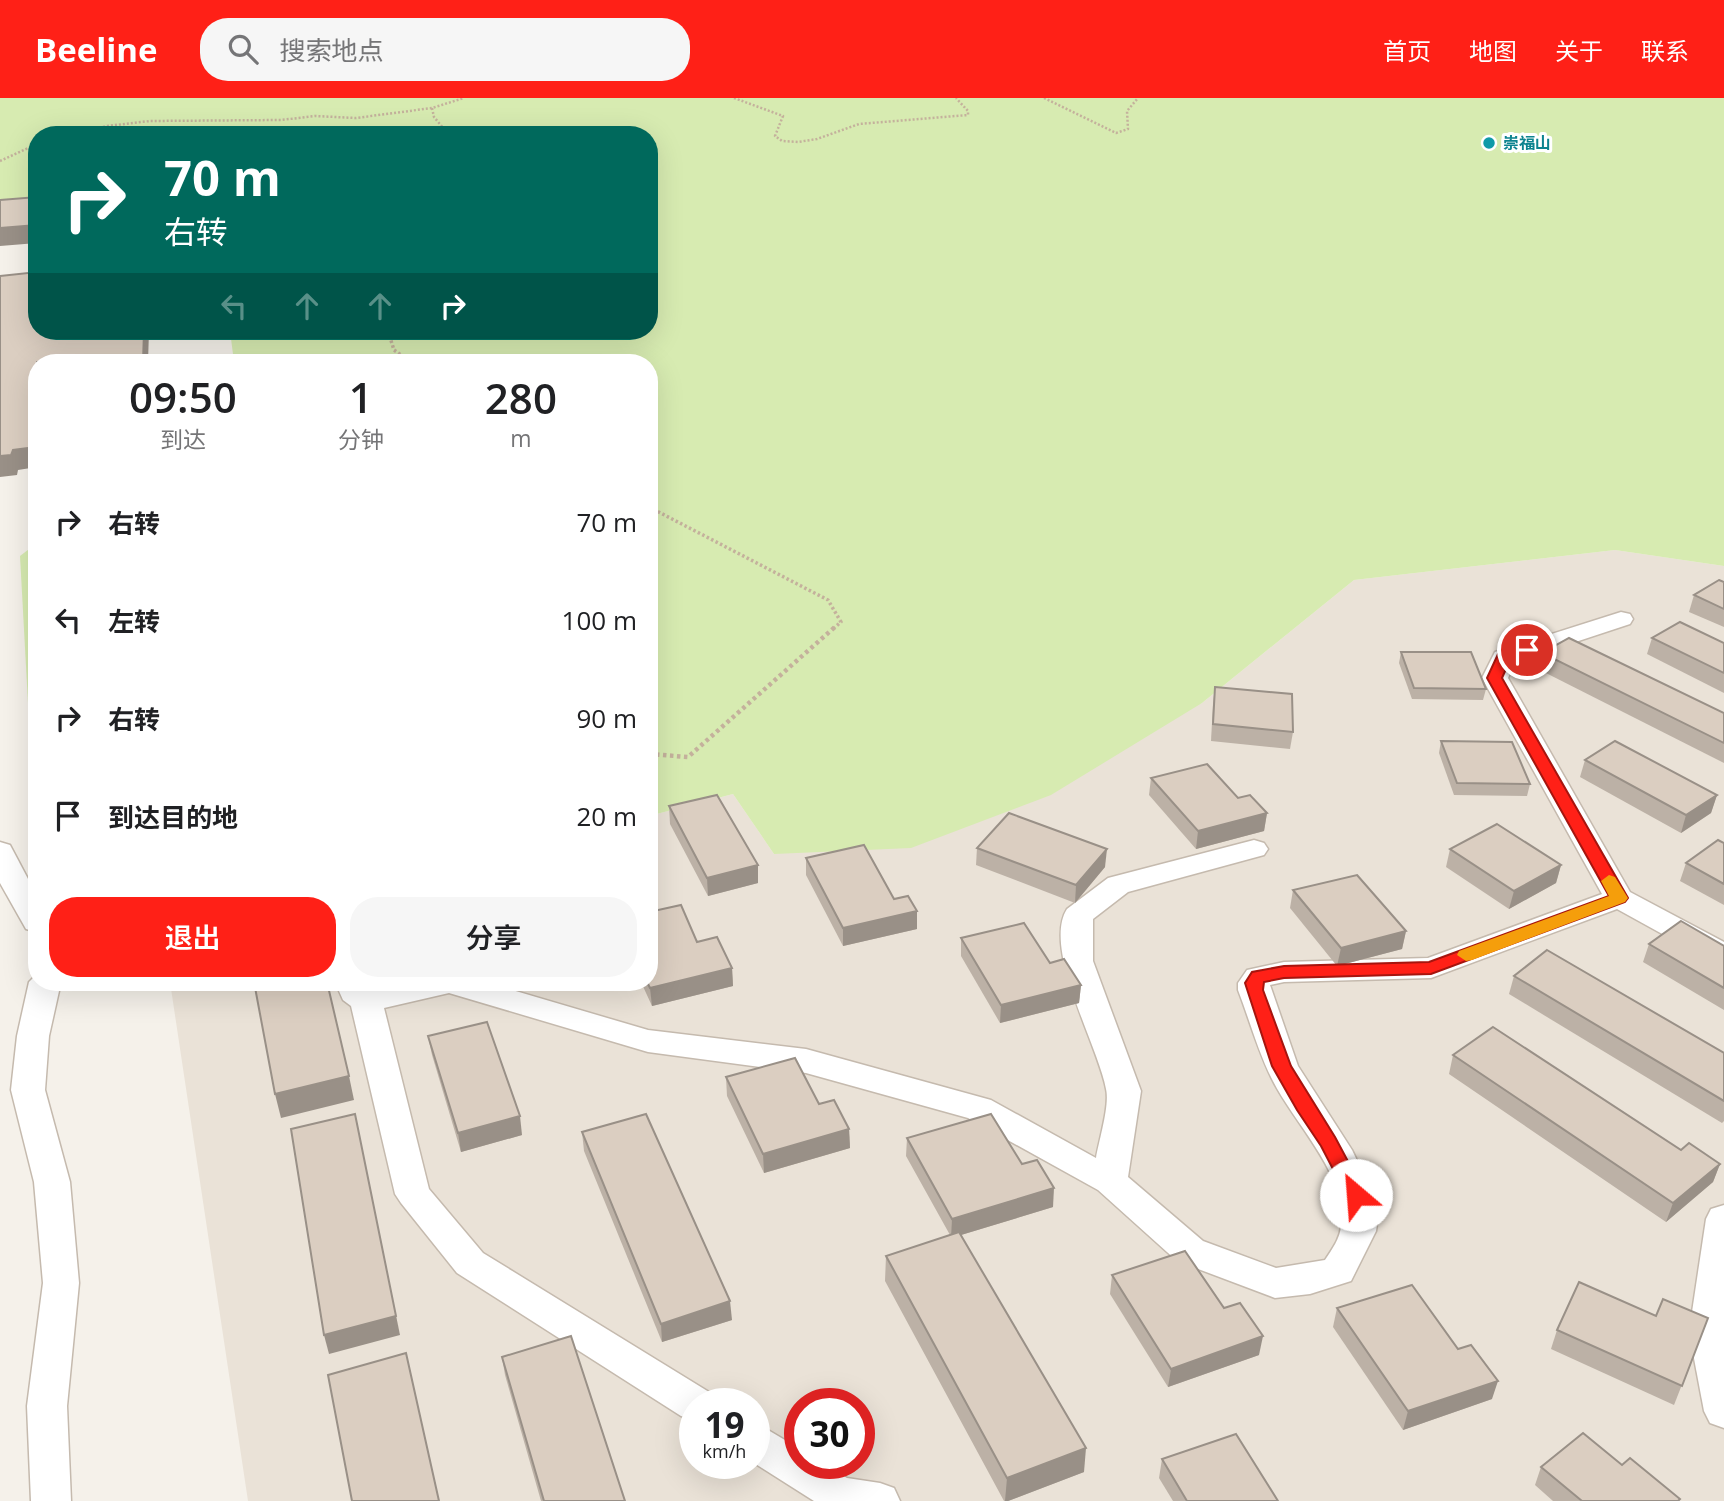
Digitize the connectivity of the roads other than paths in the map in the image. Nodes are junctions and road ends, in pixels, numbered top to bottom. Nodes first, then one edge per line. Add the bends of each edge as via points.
1 (1621, 619) dead end
2 (1254, 849) dead end
3 (0, 851) edge
4 (1619, 898) junction
5 (28, 906) edge
6 (1724, 955) edge
7 (43, 991) edge
8 (479, 991) edge
9 (358, 992) edge
10 (1110, 1181) junction
11 (1724, 1219) edge
12 (679, 1394) edge
13 (1724, 1411) edge
14 (770, 1453) edge
15 (836, 1498) edge
16 (51, 1501) edge
17 (880, 1501) edge

1 - 4 street via 1504,657 1494,678
2 - 10 street via 1118,885 1078,916 1078,961 1124,1091
3 - 5 street
4 - 6 street
4 - 10 street via 1431,968 1284,972 1258,977 1254,990 1282,1066 1356,1195 1360,1219 1353,1247 1338,1270 1275,1283 1190,1251
7 - 16 street via 28,1090 51,1182 61,1283 47,1406
8 - 10 street via 648,1041 806,1061 979,1109
9 - 12 street via 413,1194 470,1263
11 - 13 street via 1708,1332
14 - 15 street
15 - 17 street

